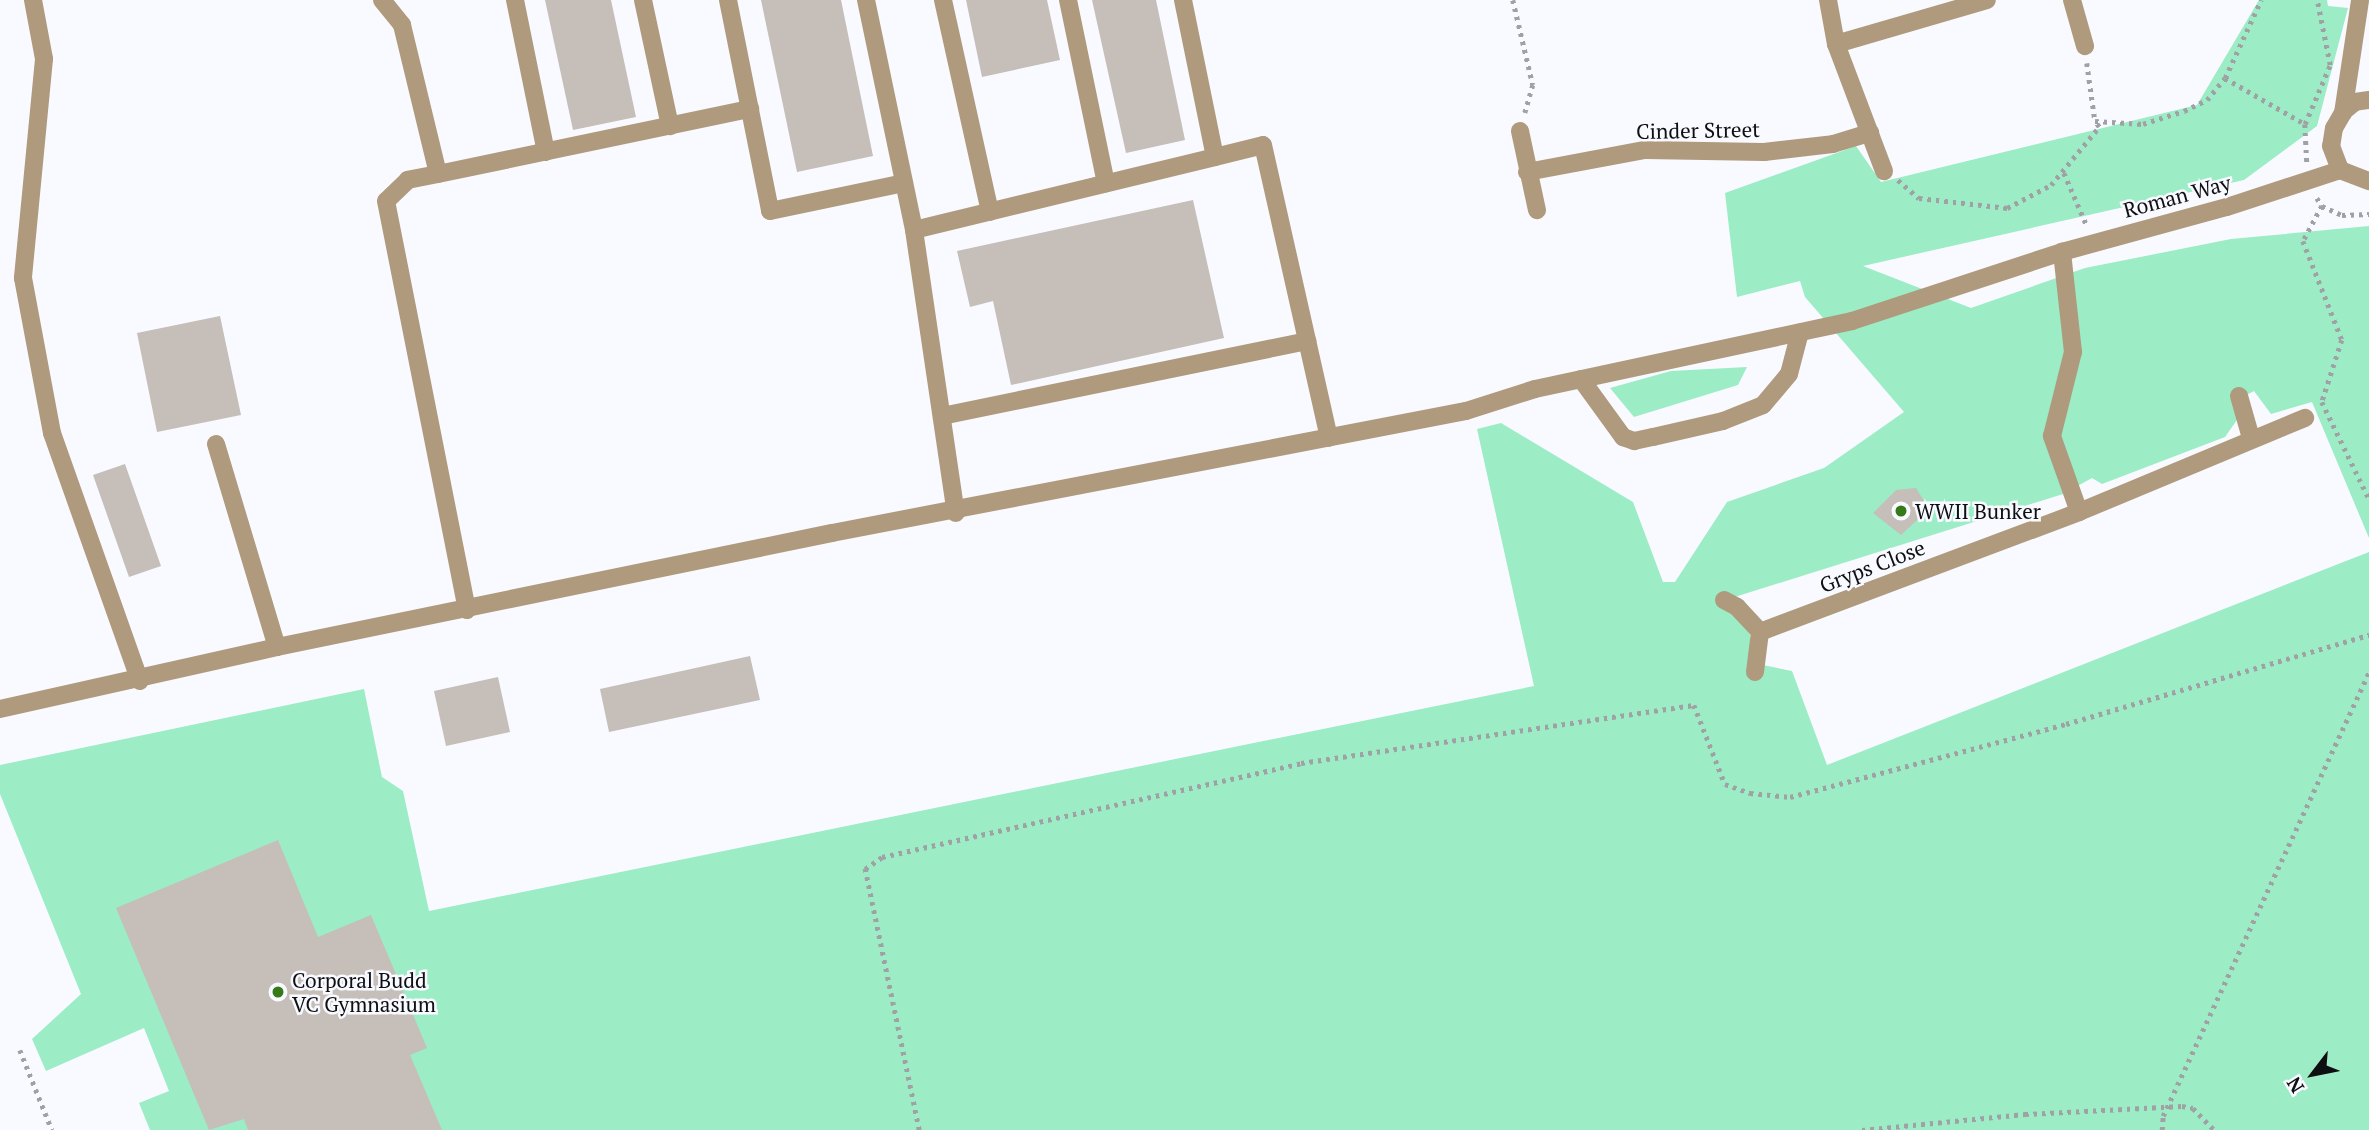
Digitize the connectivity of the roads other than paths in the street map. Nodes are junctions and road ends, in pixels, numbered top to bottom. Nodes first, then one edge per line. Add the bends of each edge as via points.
1 (33, 0) edge
2 (382, 0) edge
3 (515, 0) edge
4 (643, 0) edge
5 (728, 0) edge
6 (866, 0) edge
7 (943, 0) edge
8 (1068, 0) edge
9 (1183, 0) edge
10 (1828, 0) edge
11 (1987, 0) edge
12 (2072, 0) edge
13 (2360, 0) edge
14 (1836, 44) junction
15 (2084, 46) road end
16 (2369, 100) edge
17 (750, 110) junction
18 (2343, 113) junction
19 (670, 126) junction
20 (1520, 131) road end
21 (1870, 134) junction
22 (546, 152) junction
23 (1215, 157) junction
24 (2340, 170) junction
25 (1884, 171) road end
26 (1527, 172) junction
27 (438, 174) junction
28 (2369, 181) edge
29 (904, 183) junction
30 (1106, 183) junction
31 (1537, 210) dead end
32 (990, 212) junction
33 (914, 230) junction
34 (2062, 251) junction
35 (1800, 332) junction
36 (1307, 341) junction
37 (1581, 379) junction
38 (2239, 396) dead end
39 (942, 416) junction
40 (2305, 418) dead end
41 (1329, 438) junction
42 (2252, 438) junction
43 (216, 444) dead end
44 (2079, 512) junction
45 (956, 513) junction
46 (1724, 600) dead end
47 (467, 610) junction
48 (1760, 632) junction
49 (277, 647) junction
50 (1755, 672) dead end
51 (140, 681) junction
52 (0, 709) edge

1 - 51 street via 44,60 23,278 52,433
2 - 27 street via 402,25
3 - 22 street
4 - 19 street
5 - 17 street
6 - 29 street
7 - 32 street
8 - 30 street
9 - 23 street
10 - 14 street
11 - 14 street
12 - 15 street
13 - 18 street via 2342,94
14 - 21 street
16 - 18 street via 2355,102
17 - 19 street
17 - 29 street via 770,211
18 - 24 street via 2331,146
19 - 22 street
20 - 26 street
21 - 25 street
21 - 26 street, Cinder Street via 1833,144 1764,152 1645,150
22 - 27 street
23 - 30 street
23 - 36 street via 1263,145
24 - 28 street
24 - 34 street, Roman Way
26 - 31 street
27 - 47 street via 408,180 386,201
29 - 33 street
30 - 32 street
32 - 33 street
33 - 39 street
34 - 35 street, Roman Way via 1852,321
34 - 44 street via 2073,352 2052,436
35 - 37 street, Roman Way
35 - 37 street via 1789,374 1763,405 1723,421 1634,441 1623,437
36 - 39 street
36 - 41 street
37 - 41 street, Roman Way via 1466,411
38 - 42 street
39 - 45 street
40 - 42 street, Gryps Close
41 - 45 street, Roman Way
42 - 44 street, Gryps Close
43 - 49 street
44 - 48 street, Gryps Close
45 - 47 street, Roman Way via 832,533
46 - 48 street
47 - 49 street, Roman Way
48 - 50 street
49 - 51 street, Roman Way
51 - 52 street, Roman Way

